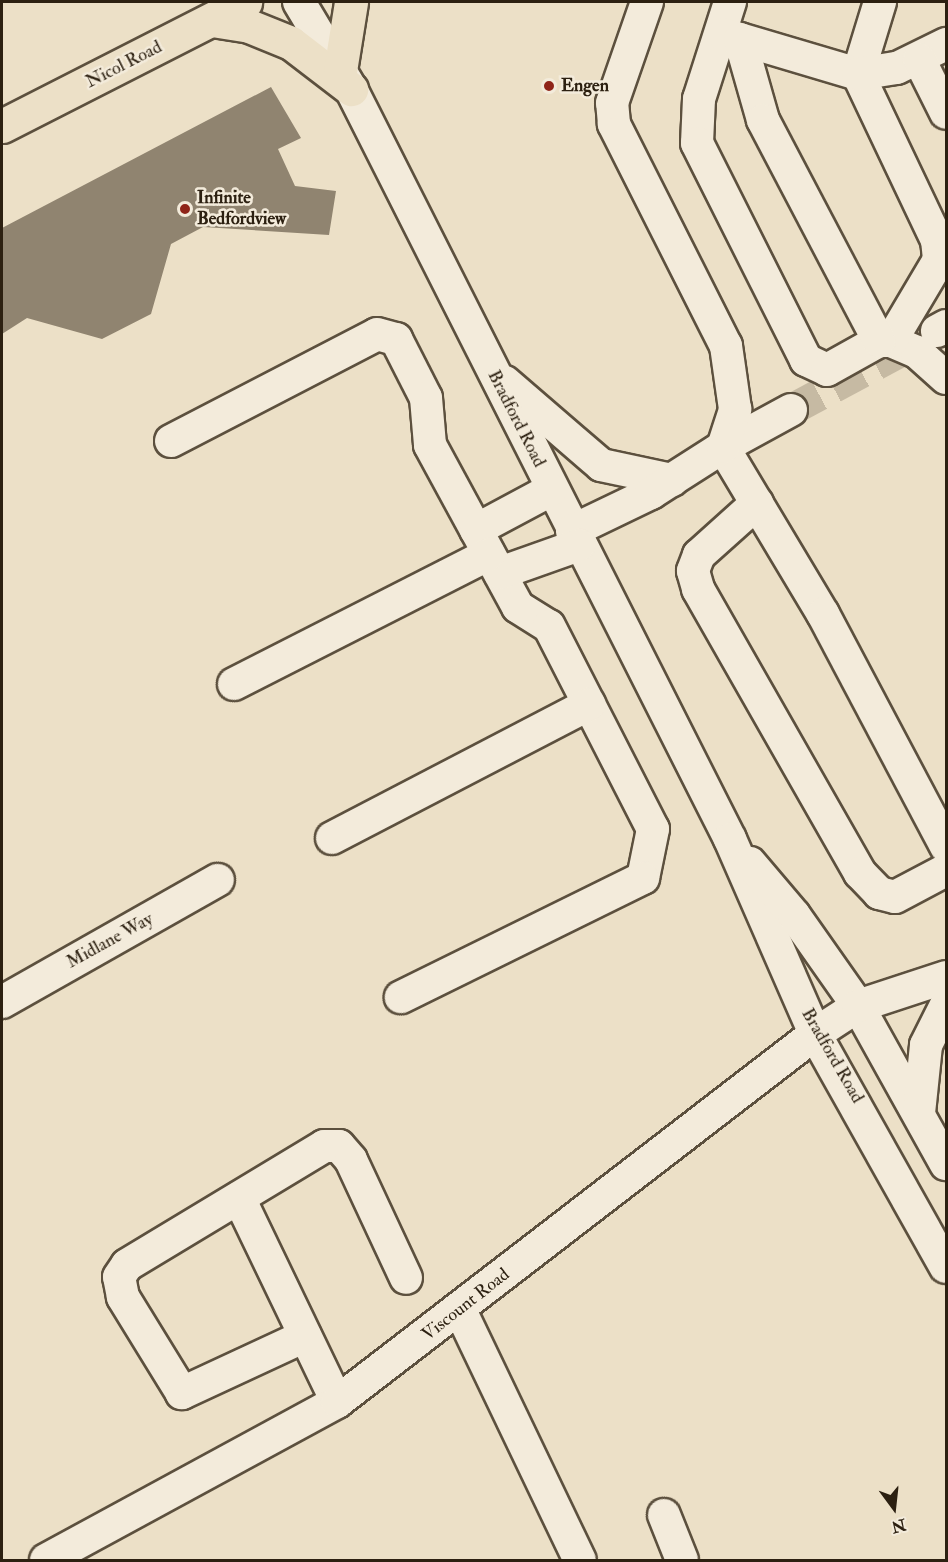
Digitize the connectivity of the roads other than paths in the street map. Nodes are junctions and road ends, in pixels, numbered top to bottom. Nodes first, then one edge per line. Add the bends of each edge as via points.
1 (245, 2) edge
2 (299, 2) edge
3 (351, 2) edge
4 (647, 2) edge
5 (730, 2) edge
6 (880, 2) edge
7 (209, 16) edge
8 (730, 36) junction
9 (946, 44) edge
10 (919, 59) junction
11 (858, 74) junction
12 (345, 80) junction
13 (946, 113) edge
14 (2, 126) edge
15 (885, 341) junction
16 (489, 367) junction
17 (946, 378) edge
18 (791, 410) tunnel mouth
19 (171, 441) dead end
20 (723, 447) junction
21 (672, 480) junction
22 (551, 490) junction
23 (756, 503) junction
24 (575, 538) junction
25 (488, 553) junction
26 (234, 684) dead end
27 (589, 704) junction
28 (333, 838) dead end
29 (730, 839) junction
30 (946, 846) edge
31 (946, 870) edge
32 (218, 880) dead end
33 (946, 977) edge
34 (401, 997) dead end
35 (2, 1002) edge
36 (946, 1005) edge
37 (858, 1006) junction
38 (815, 1034) junction
39 (919, 1113) junction
40 (946, 1164) edge
41 (239, 1197) junction
42 (946, 1267) edge
43 (406, 1278) dead end
44 (460, 1310) junction
45 (305, 1336) junction
46 (337, 1402) junction
47 (664, 1515) dead end
48 (46, 1560) edge
49 (580, 1560) edge
50 (682, 1560) edge

1 - 7 main road, Nicol Road
2 - 12 street, Bradford Road
3 - 12 main road
4 - 20 street via 612,103 614,124 726,346 735,409
5 - 8 street
6 - 11 street
7 - 12 main road via 249,26 291,43
7 - 14 main road, Nicol Road
8 - 11 street
8 - 15 street via 763,120
8 - 15 street via 699,99 697,143 806,360 827,370
9 - 10 street
10 - 11 street via 877,74
10 - 13 street
11 - 15 street via 937,240 936,270
12 - 16 street, Bradford Road
15 - 17 street via 917,352
16 - 21 street via 601,465
16 - 22 street, Bradford Road
18 - 20 street
19 - 25 street via 377,334 389,334 426,398 430,445
20 - 21 street
20 - 23 street
21 - 24 street
22 - 24 street, Bradford Road
22 - 25 street
23 - 30 street
23 - 31 street via 699,555 693,572 698,589 860,873 879,893 894,897
24 - 25 street
24 - 29 street, Bradford Road
25 - 26 street
25 - 27 street via 518,607 549,626
27 - 28 street
27 - 34 street via 653,829 643,878
29 - 37 street, Bradford Road via 794,915
29 - 38 street, Bradford Road
32 - 35 street, Midlane Way
33 - 37 street, Viscount Road
36 - 39 street via 926,1045
37 - 38 street, Viscount Road
37 - 39 street, Bradford Road
38 - 42 street, Bradford Road
38 - 44 street, Viscount Road
39 - 40 street, Bradford Road
41 - 43 street via 324,1146 339,1146 351,1160
41 - 45 street
41 - 45 street via 127,1265 119,1277 123,1297 182,1393
44 - 46 street, Viscount Road
44 - 49 street
45 - 46 street
46 - 48 street, Viscount Road
47 - 50 street

